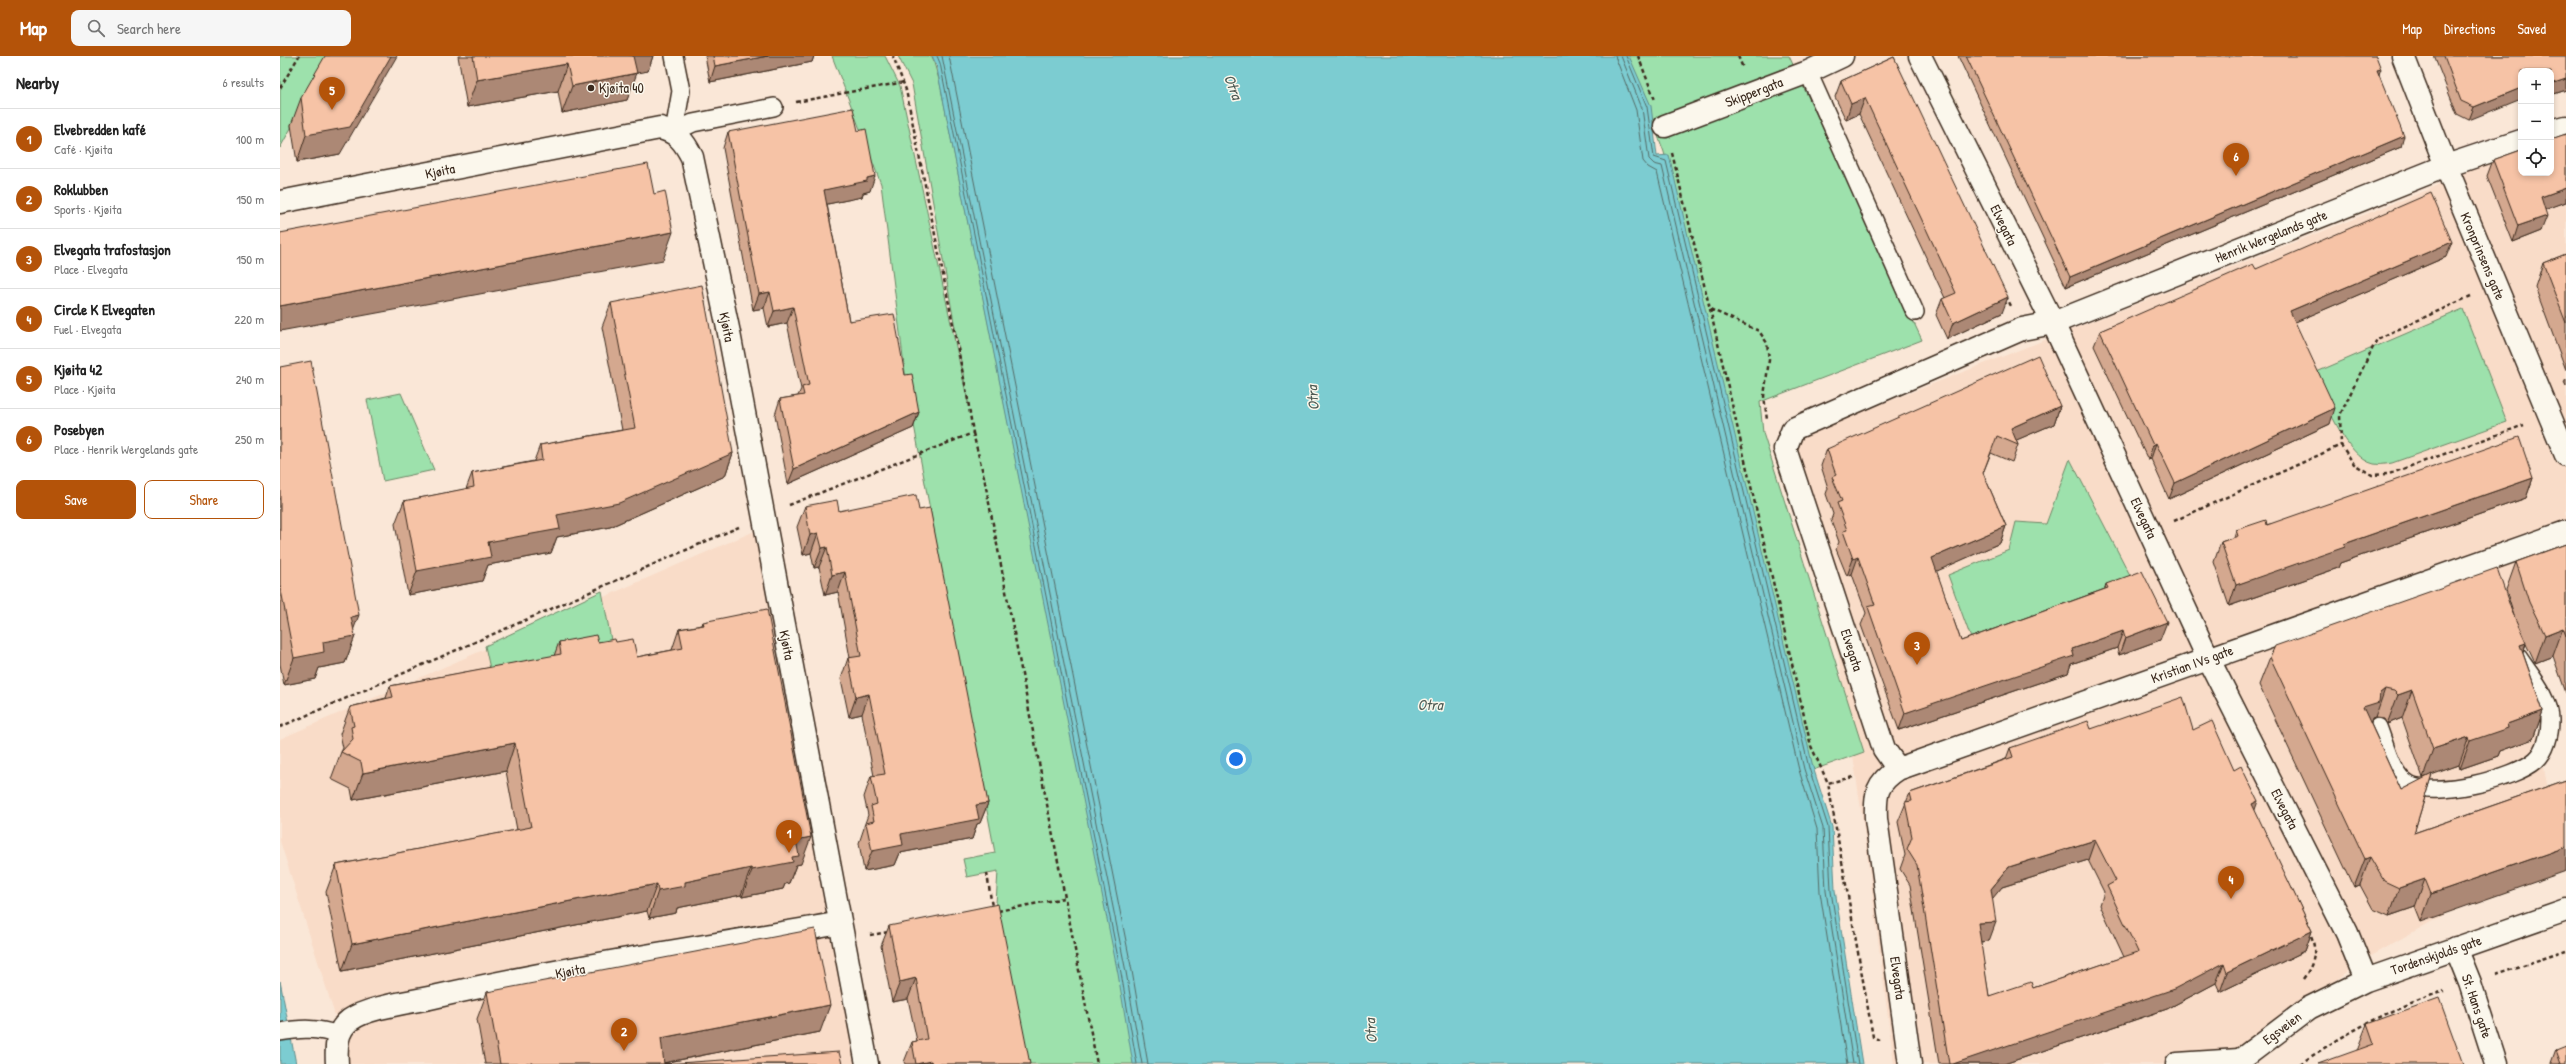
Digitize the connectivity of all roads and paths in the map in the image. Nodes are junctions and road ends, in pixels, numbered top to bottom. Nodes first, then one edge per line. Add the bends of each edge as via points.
1 (299, 56) edge
2 (674, 56) edge
3 (893, 56) edge
4 (1638, 56) edge
5 (1842, 56) edge
6 (1920, 56) edge
7 (2403, 56) edge
8 (1808, 72) junction
9 (904, 82) junction
10 (281, 84) edge
11 (280, 88) edge
12 (790, 104) dead end
13 (774, 107) dead end
14 (1665, 126) junction
15 (2566, 127) edge
16 (2554, 131) edge
17 (674, 132) junction
18 (2518, 142) edge
19 (2446, 166) junction
20 (280, 202) edge
21 (2495, 284) junction
22 (1710, 309) junction
23 (1915, 312) dead end
24 (2053, 323) junction
25 (2550, 416) junction
26 (973, 433) junction
27 (2341, 445) junction
28 (1785, 449) junction
29 (2566, 455) edge
30 (782, 508) dead end
31 (743, 525) dead end
32 (2150, 532) junction
33 (2566, 532) edge
34 (2512, 639) edge
35 (2208, 658) junction
36 (280, 727) edge
37 (2378, 727) edge
38 (1884, 749) junction
39 (1898, 769) junction
40 (1828, 783) junction
41 (987, 873) dead end
42 (1064, 898) junction
43 (2566, 910) edge
44 (890, 931) edge
45 (842, 932) junction
46 (2456, 948) junction
47 (2566, 951) edge
48 (2366, 980) junction
49 (2470, 983) junction
50 (2309, 1008) joint
51 (280, 1032) edge
52 (339, 1035) junction
53 (1885, 1042) dead end
54 (2237, 1062) edge
55 (337, 1064) edge
56 (867, 1064) edge
57 (1097, 1064) edge
58 (1910, 1064) edge
59 (2177, 1064) edge
60 (2300, 1064) edge
61 (2496, 1064) edge

1 - 10 path
2 - 17 lane via 681,91
3 - 9 path
4 - 14 path
5 - 8 street, Skippergata
6 - 24 street, Elvegata
7 - 19 street, Kronprinsens gate
8 - 14 street, Skippergata
8 - 23 lane
9 - 12 path
9 - 26 path
10 - 11 path
13 - 17 lane via 693,123
14 - 22 path
15 - 16 street
17 - 20 street, Kjøita via 660,128
17 - 45 street, Kjøita via 686,144 697,180 729,333
18 - 19 street, Henrik Wergelands gate
19 - 21 street, Kronprinsens gate
19 - 24 street, Henrik Wergelands gate
21 - 25 street, Kronprinsens gate
21 - 27 path via 2377,339 2340,415
22 - 28 path via 1759,331 1767,343 1769,360 1764,396 1767,420
22 - 40 path via 1811,746
24 - 28 street, Henrik Wergelands gate via 2022,329 1793,429
24 - 32 street, Elvegata
25 - 27 path via 2389,474 2372,475 2354,464
25 - 29 street, Kronprinsens gate
26 - 30 path
26 - 42 path via 984,477
27 - 32 path
28 - 38 street, Elvegata
31 - 36 path
32 - 35 street, Elvegata
33 - 35 street, Kristian IVs gate via 2489,566
34 - 37 lane via 2516,654 2540,690 2550,713 2549,733 2544,749 2534,761 2521,769 2480,782 2450,790 2431,791 2409,784 2399,777
35 - 39 street, Kristian IVs gate
35 - 48 street, Elvegata via 2347,933
38 - 39 street, Elvegata
38 - 40 path via 1850,780
39 - 58 street, Elvegata via 1885,778 1875,796
40 - 53 path via 1873,1037
41 - 42 path via 992,912
42 - 57 path
43 - 46 street, Tordenskjolds gate
44 - 45 path
45 - 52 street, Kjøita via 479,987 360,1016 344,1025
45 - 56 street, Kjøita
46 - 48 street, Tordenskjolds gate
46 - 49 street, St. Hans gate
47 - 49 path
48 - 50 street, Tordenskjolds gate
49 - 60 path via 2384,1014
49 - 61 street, St. Hans gate
50 - 54 street, Egsveien
51 - 52 lane via 320,1028
52 - 55 street
54 - 59 street

